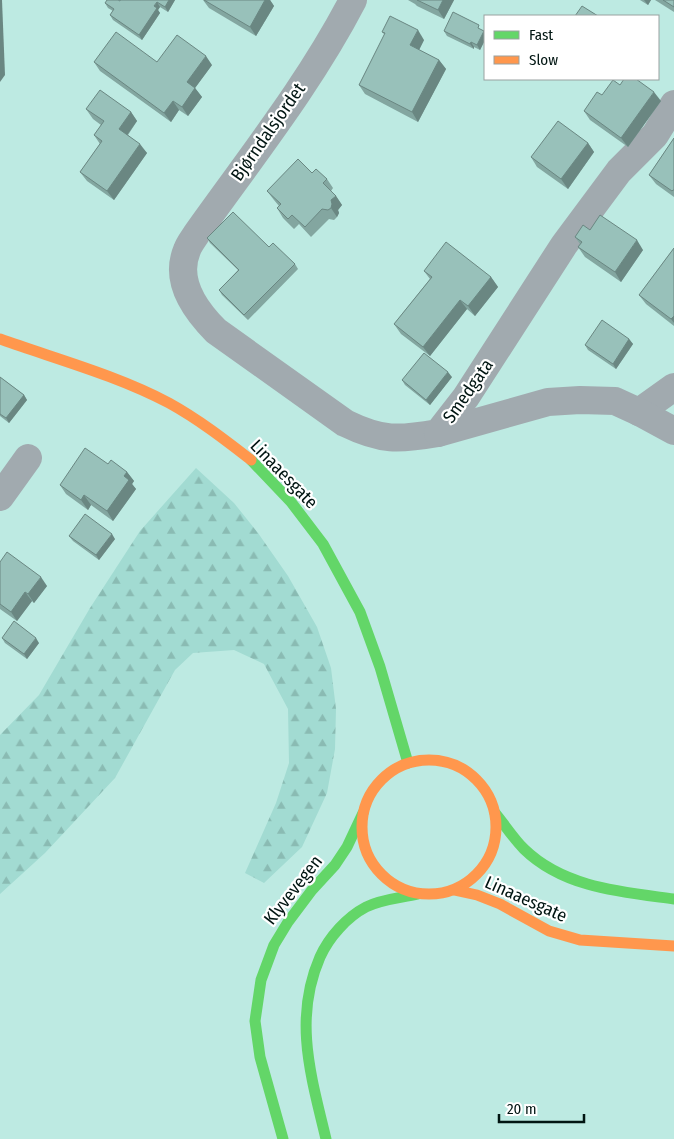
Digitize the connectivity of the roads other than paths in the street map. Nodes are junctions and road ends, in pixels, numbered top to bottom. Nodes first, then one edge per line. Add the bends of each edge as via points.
1 (353, 0) edge
2 (674, 104) edge
3 (183, 263) joint
4 (0, 339) edge
5 (674, 387) edge
6 (639, 412) junction
7 (674, 431) edge
8 (438, 434) junction
9 (28, 458) dead end
10 (0, 497) edge
11 (408, 763) junction
12 (363, 813) junction
13 (495, 813) junction
14 (454, 890) junction
15 (418, 894) junction
16 (674, 899) edge
17 (674, 946) edge
18 (283, 1139) edge
19 (326, 1139) edge

1 - 3 street, Bjørndalsjordet via 292,99 192,241
2 - 8 street, Smedgata via 655,135 619,171 564,245 466,397
3 - 8 street, Smedgata via 186,288 200,316 216,331 345,423 387,438
4 - 11 main road, Linaaesgate via 112,378 168,403 208,426 254,462 291,502 323,544 360,612
5 - 6 street
6 - 7 street
6 - 8 street via 615,400 548,402
9 - 10 street
11 - 12 main road, Linaaesgate via 392,770 379,782
11 - 13 main road, Linaaesgate via 427,759 446,761 463,768 489,795
12 - 15 main road, Linaaesgate via 362,834 368,856 380,874 398,887
12 - 18 main road, Klyvevegen via 339,860 312,890 274,945 262,980 255,1021 260,1057
13 - 14 main road, Linaaesgate via 497,832 493,850 484,867 470,881
13 - 16 main road, Linaaesgate via 525,850 558,873 598,888
14 - 15 main road, Linaaesgate
14 - 17 main road, Linaaesgate via 493,901 549,931 580,940
15 - 19 main road via 364,908 345,922 327,943 313,968 305,1020 308,1054

